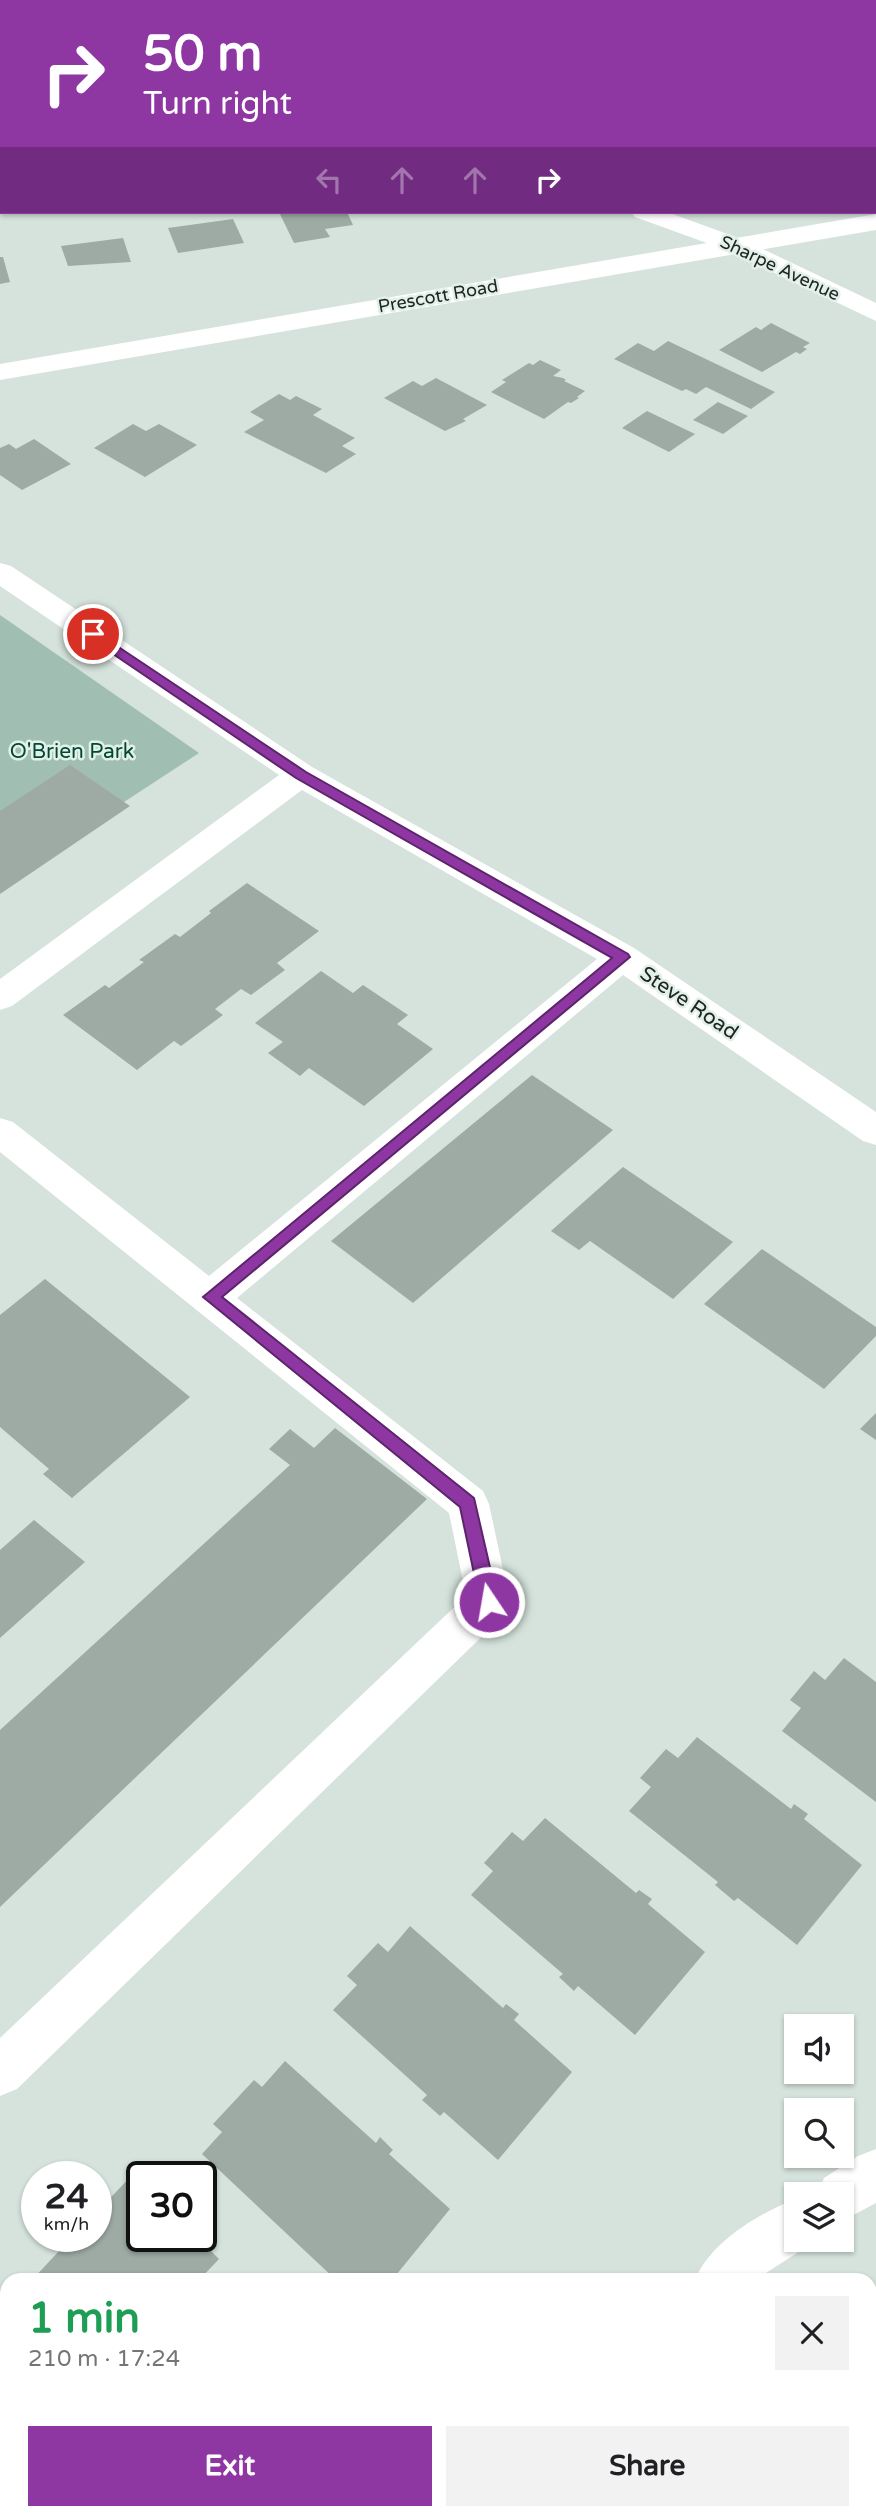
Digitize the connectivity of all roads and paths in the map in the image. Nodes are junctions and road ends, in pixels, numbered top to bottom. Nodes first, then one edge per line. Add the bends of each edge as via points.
1 (650, 214) edge
2 (876, 222) edge
3 (735, 245) junction
4 (876, 313) edge
5 (0, 372) edge
6 (0, 572) edge
7 (301, 775) junction
8 (622, 957) junction
9 (0, 997) edge
10 (876, 1131) edge
11 (0, 1132) edge
12 (211, 1297) junction
13 (0, 2072) edge
14 (784, 2232) edge
15 (728, 2273) edge

1 - 3 street, Sharpe Avenue
2 - 3 street, Prescott Road
3 - 4 street, Sharpe Avenue
3 - 5 street, Prescott Road
6 - 7 street, Steve Road
7 - 8 street, Steve Road
7 - 9 street
8 - 10 street, Steve Road
8 - 12 street
11 - 12 street
12 - 13 street via 468,1504 489,1602
14 - 15 street via 738,2261

